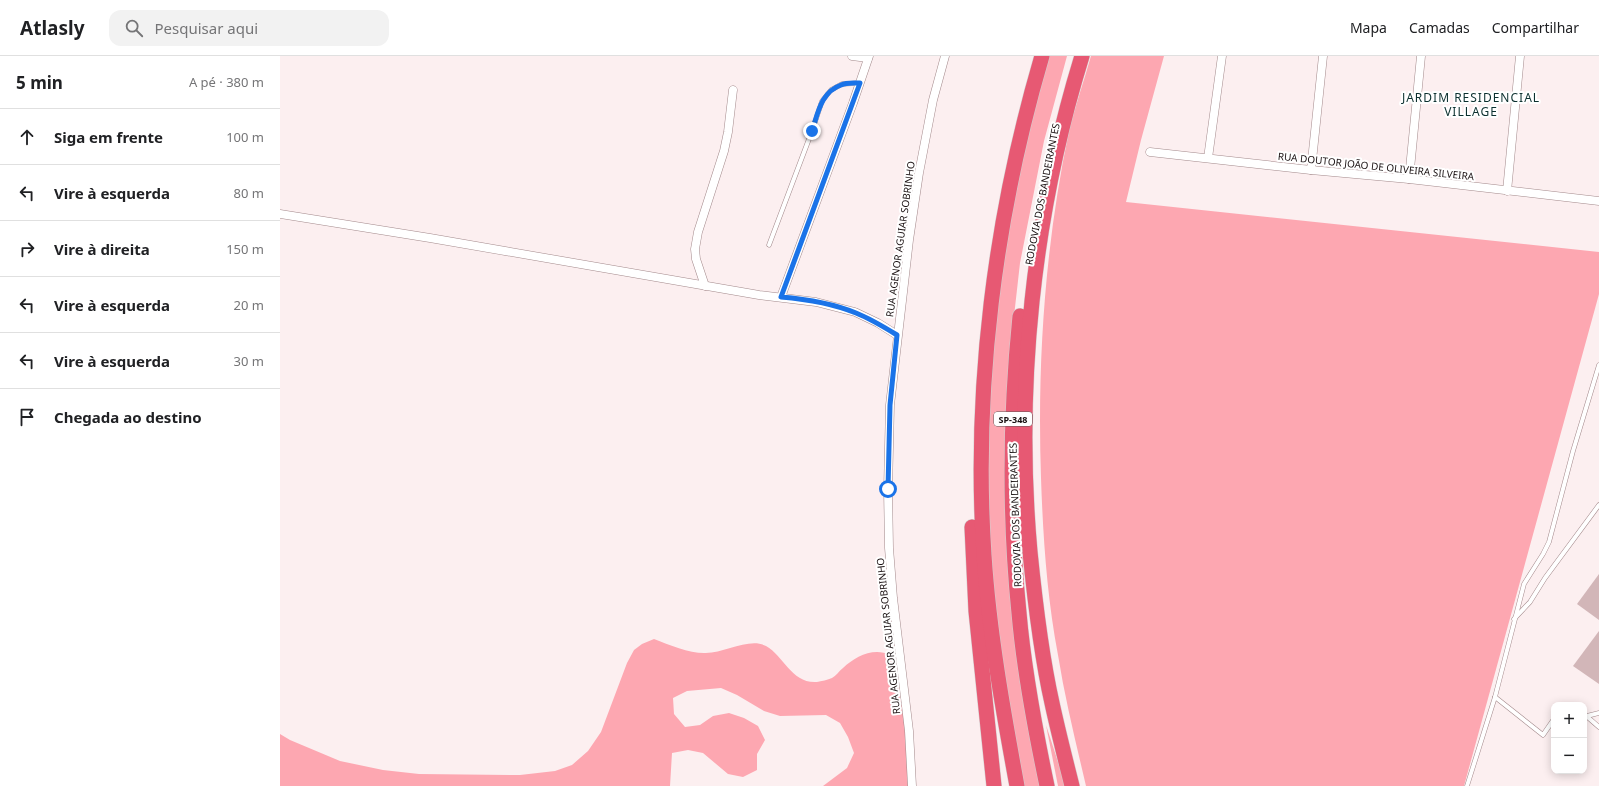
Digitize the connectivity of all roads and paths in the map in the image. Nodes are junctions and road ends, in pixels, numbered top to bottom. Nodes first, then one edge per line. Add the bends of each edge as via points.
1 (852, 56) edge
2 (944, 56) edge
3 (1042, 56) edge
4 (1074, 56) edge
5 (1082, 56) edge
6 (1222, 56) edge
7 (1322, 56) edge
8 (1421, 56) edge
9 (1520, 56) edge
10 (868, 57) edge
11 (860, 83) junction
12 (733, 90) dead end
13 (1150, 152) dead end
14 (1208, 158) junction
15 (1310, 170) junction
16 (1409, 178) junction
17 (1507, 191) junction
18 (1010, 193) junction
19 (1599, 201) edge
20 (280, 214) edge
21 (769, 246) dead end
22 (705, 286) junction
23 (781, 297) junction
24 (897, 335) junction
25 (1599, 365) edge
26 (1599, 505) edge
27 (1514, 619) junction
28 (1495, 697) junction
29 (1599, 713) edge
30 (1587, 715) edge
31 (1587, 717) edge
32 (1551, 723) edge
33 (1599, 727) edge
34 (1072, 782) edge
35 (912, 786) edge
36 (994, 786) edge
37 (1017, 786) edge
38 (1047, 786) edge
39 (1467, 786) edge

1 - 10 street
2 - 24 street, RUA AGENOR AGUIAR SOBRINHO via 919,173
3 - 18 highway, SP-348
4 - 38 highway, RODOVIA DOS BANDEIRANTES / SP-348 via 1049,148 1029,252 1018,339 1013,418 1012,510 1019,614 1035,726
5 - 34 highway via 1063,121 1046,207 1031,304 1026,410 1026,477 1035,592 1052,701
6 - 14 street
7 - 15 street
8 - 16 street
9 - 17 street
10 - 11 street
11 - 21 lane via 842,84 831,90 822,101
11 - 23 street
12 - 22 street via 724,151 695,249
13 - 14 street, RUA DOUTOR JOÃO DE OLIVEIRA SILVEIRA
14 - 15 street, RUA DOUTOR JOÃO DE OLIVEIRA SILVEIRA
15 - 16 street, RUA DOUTOR JOÃO DE OLIVEIRA SILVEIRA
16 - 17 street, RUA DOUTOR JOÃO DE OLIVEIRA SILVEIRA
17 - 19 street, RUA DOUTOR JOÃO DE OLIVEIRA SILVEIRA
18 - 36 highway via 993,246 987,281 981,323 974,420 972,528 975,596
18 - 37 highway, SP-348 via 995,277 985,371 982,520 995,651
20 - 22 street
22 - 23 street
23 - 24 street via 816,302 855,312
24 - 35 street, RUA AGENOR AGUIAR SOBRINHO via 890,405 889,548
25 - 27 lane via 1549,542 1524,584
26 - 27 lane via 1530,602
27 - 28 lane
28 - 32 lane via 1543,734
28 - 39 lane
29 - 30 lane
31 - 33 lane

